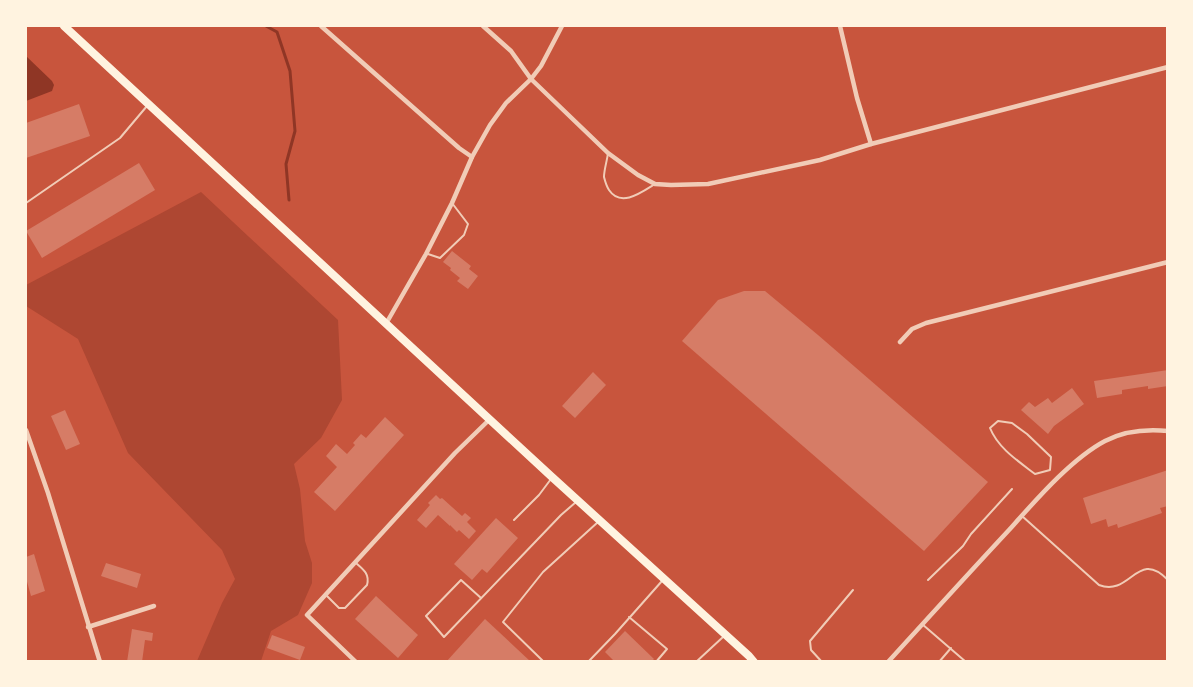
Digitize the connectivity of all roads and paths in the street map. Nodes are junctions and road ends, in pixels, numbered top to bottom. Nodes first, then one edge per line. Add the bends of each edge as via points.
1 (64, 26) edge
2 (321, 26) edge
3 (483, 26) edge
4 (562, 26) edge
5 (840, 26) edge
6 (1167, 67) edge
7 (531, 79) junction
8 (148, 103) junction
9 (871, 144) junction
10 (608, 153) junction
11 (472, 158) junction
12 (655, 184) junction
13 (26, 203) edge
14 (452, 203) junction
15 (426, 254) junction
16 (1167, 262) edge
17 (387, 322) junction
18 (900, 342) dead end
19 (490, 419) junction
20 (26, 430) edge
21 (1167, 431) edge
22 (1050, 470) joint
23 (552, 477) junction
24 (1012, 489) dead end
25 (578, 500) junction
26 (1022, 516) junction
27 (514, 520) dead end
28 (600, 520) junction
29 (356, 562) junction
30 (664, 579) junction
31 (1167, 579) edge
32 (928, 580) dead end
33 (853, 590) dead end
34 (325, 594) junction
35 (482, 598) junction
36 (154, 606) dead end
37 (629, 617) junction
38 (922, 624) junction
39 (88, 627) junction
40 (725, 635) junction
41 (951, 648) junction
42 (590, 660) edge
43 (749, 660) edge
44 (100, 662) edge
45 (356, 662) edge
46 (544, 662) edge
47 (594, 662) edge
48 (656, 662) edge
49 (696, 662) edge
50 (759, 662) edge
51 (822, 662) edge
52 (888, 662) edge
53 (939, 662) edge
54 (966, 662) edge

1 - 8 main road
2 - 11 street
3 - 7 street via 511,51
4 - 7 street
5 - 9 street
6 - 9 street
7 - 10 street
7 - 11 street via 506,103
8 - 13 lane via 120,138
8 - 17 main road
9 - 12 street via 820,160 708,184
10 - 12 street
10 - 12 lane via 604,177 614,196 632,197
11 - 14 street
14 - 15 street
14 - 15 lane via 468,224 464,235 440,258
15 - 17 street
16 - 18 street via 926,323 912,329
17 - 19 main road
19 - 23 main road
19 - 29 street
20 - 39 street
21 - 26 street via 1131,432 1098,445
22 - 22 lane via 1051,457 1012,423 998,421 990,428 994,439 1035,474
23 - 25 main road
23 - 27 lane
24 - 32 lane
25 - 28 main road
25 - 35 lane
26 - 31 lane via 1100,585 1115,587 1147,568 1155,568
26 - 38 street
28 - 30 main road
28 - 46 lane via 543,572 503,622
29 - 34 street
29 - 34 lane via 367,574 367,585 345,608 339,608
30 - 37 lane
30 - 40 main road
33 - 51 lane via 810,641 811,650
34 - 45 street via 307,615
35 - 35 lane via 444,637 426,616 461,580
36 - 39 street
37 - 42 lane
37 - 48 lane via 666,649
38 - 41 lane
38 - 52 street
39 - 44 street
40 - 43 main road
40 - 49 lane
41 - 53 lane
41 - 54 lane
42 - 47 lane
43 - 50 main road

